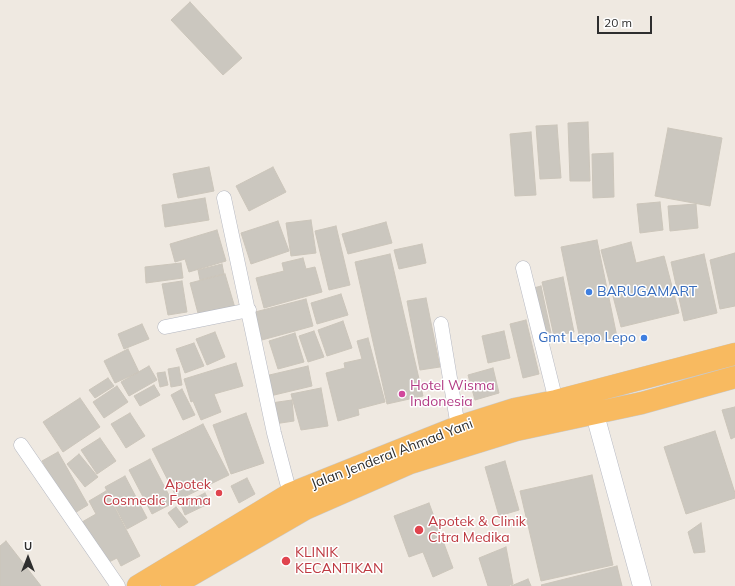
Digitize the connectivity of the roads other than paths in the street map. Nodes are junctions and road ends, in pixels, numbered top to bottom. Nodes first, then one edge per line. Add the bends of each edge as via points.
1 (224, 198) dead end
2 (523, 268) dead end
3 (248, 310) junction
4 (441, 324) dead end
5 (166, 326) dead end
6 (735, 354) edge
7 (735, 377) edge
8 (589, 392) junction
9 (556, 401) junction
10 (594, 414) junction
11 (458, 427) junction
12 (21, 446) dead end
13 (290, 494) junction
14 (185, 583) edge
15 (118, 586) edge
16 (138, 586) edge
17 (642, 586) edge

1 - 3 street
2 - 9 street
3 - 5 street
3 - 13 street via 274,433
4 - 11 street
6 - 8 highway, Jalan Jenderal Ahmad Yani
7 - 10 highway, Jalan Jenderal Ahmad Yani
8 - 9 highway, Jalan Jenderal Ahmad Yani
8 - 10 street
9 - 11 highway, Jalan Jenderal Ahmad Yani via 515,409
10 - 14 highway, Jalan Jenderal Ahmad Yani via 516,430 410,463 305,509
10 - 17 street
11 - 13 highway, Jalan Jenderal Ahmad Yani
12 - 15 street
13 - 16 highway, Jalan Jenderal Ahmad Yani

